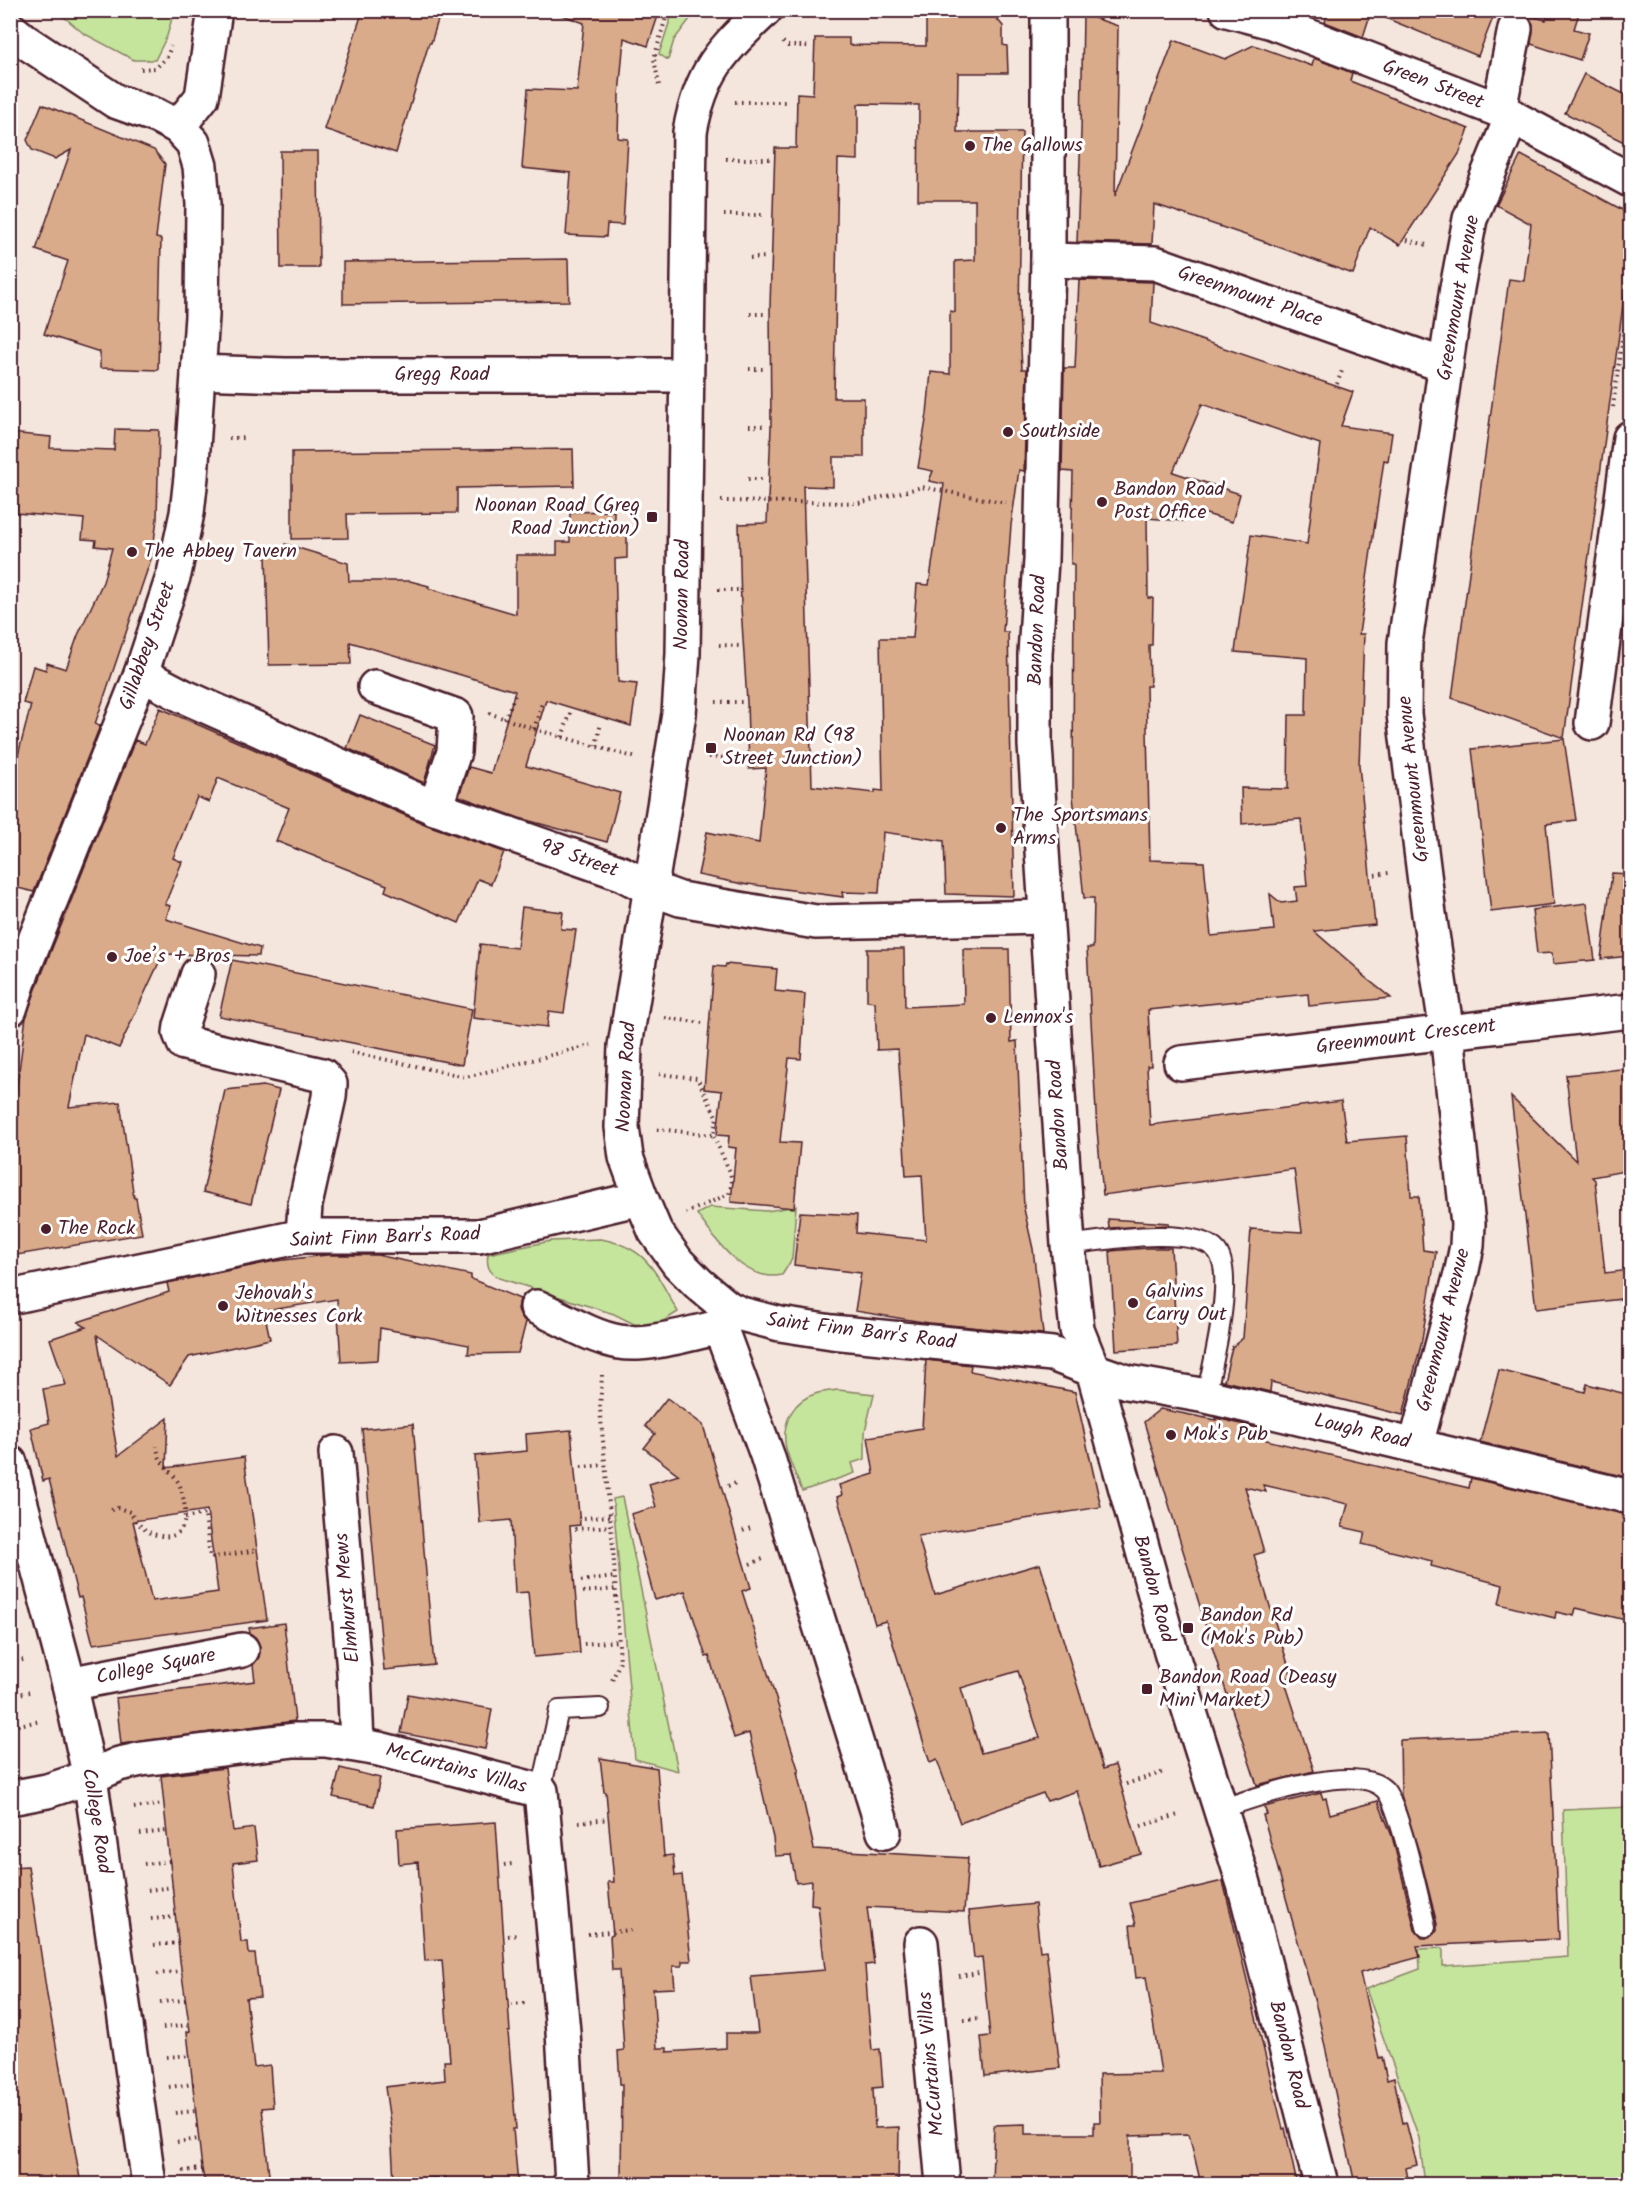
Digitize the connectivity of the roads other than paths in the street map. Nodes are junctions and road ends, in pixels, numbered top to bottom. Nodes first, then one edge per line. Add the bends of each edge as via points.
1 (215, 10) edge
2 (1048, 10) edge
3 (1227, 10) edge
4 (1273, 16) edge
5 (770, 23) edge
6 (10, 29) edge
7 (1515, 29) dead end
8 (1506, 113) junction
9 (178, 127) junction
10 (1630, 180) edge
11 (1048, 260) junction
12 (1446, 366) junction
13 (198, 372) junction
14 (686, 375) junction
15 (1630, 438) edge
16 (141, 674) junction
17 (375, 687) dead end
18 (1592, 723) dead end
19 (435, 808) junction
20 (650, 888) junction
21 (1046, 917) junction
22 (16, 974) edge
23 (198, 974) dead end
24 (10, 1009) edge
25 (1630, 1011) edge
26 (1447, 1033) junction
27 (1181, 1063) dead end
28 (641, 1198) junction
29 (303, 1236) junction
30 (1068, 1245) junction
31 (10, 1297) edge
32 (537, 1307) dead end
33 (724, 1318) junction
34 (1093, 1370) junction
35 (1206, 1396) junction
36 (1416, 1445) junction
37 (336, 1453) dead end
38 (10, 1463) edge
39 (1630, 1497) edge
40 (242, 1650) dead end
41 (54, 1687) junction
42 (600, 1708) road end
43 (357, 1744) junction
44 (90, 1777) junction
45 (541, 1791) junction
46 (10, 1798) edge
47 (1221, 1809) junction
48 (884, 1832) dead end
49 (1426, 1926) dead end
50 (921, 1943) dead end
51 (163, 2178) edge
52 (572, 2184) edge
53 (943, 2184) edge
54 (1321, 2184) edge

1 - 9 street via 202,97
2 - 11 street, Bandon Road
3 - 4 street, Green Street
4 - 8 street, Green Street
5 - 14 street, Noonan Road via 731,41 717,58 695,106 689,158
6 - 9 street via 115,101
7 - 8 street, Greenmount Avenue
8 - 10 street, Green Street
8 - 12 street, Greenmount Avenue via 1470,219
9 - 13 street, Gillabbey Street via 193,143 200,166 203,204
11 - 12 street, Greenmount Place via 1155,263
11 - 21 street, Bandon Road via 1035,654 1035,745
12 - 26 street, Greenmount Avenue via 1405,643 1403,693
13 - 14 street, Gregg Road
13 - 16 street, Gillabbey Street via 187,513 174,574
14 - 20 street, Noonan Road via 680,714
15 - 18 street
16 - 19 street, 98 Street
16 - 22 street, Gillabbey Street
17 - 19 street via 456,716 454,752
19 - 20 street, 98 Street via 621,873
20 - 21 street, 98 Street via 680,898 816,922
20 - 28 street, Noonan Road via 625,1046 623,1087 626,1157
21 - 30 street, Bandon Road
22 - 24 street, Gillabbey Street
23 - 29 street via 181,1026 184,1043 322,1076 330,1084 305,1205
25 - 26 street, Greenmount Crescent
26 - 27 street, Greenmount Crescent
26 - 36 street, Greenmount Avenue via 1468,1224 1467,1246
28 - 29 street, Saint Finn Barr's Road via 479,1236
28 - 33 street, Saint Finn Barr's Road via 678,1263
29 - 31 street, Saint Finn Barr's Road
30 - 34 street, Bandon Road via 1077,1330
30 - 35 lane via 1175,1236 1202,1241 1217,1251 1223,1269 1223,1316
32 - 33 street via 619,1342 639,1343
33 - 34 street, Saint Finn Barr's Road via 754,1318 800,1328 1053,1354
33 - 48 street
34 - 35 street, Lough Road via 1127,1382
34 - 47 street, Bandon Road via 1171,1652
35 - 36 street, Lough Road
36 - 39 street, Lough Road
37 - 43 street, Elmhurst Mews
38 - 41 street, College Road
40 - 41 street, College Square
41 - 44 street, College Road
42 - 45 lane via 560,1710
43 - 44 street, McCurtains Villas via 294,1740 119,1764
43 - 45 street, McCurtains Villas
44 - 46 street, McCurtains Villas
44 - 51 street, College Road
45 - 52 street, McCurtains Villas
47 - 49 lane via 1292,1787 1341,1778 1368,1781 1384,1788 1395,1807
47 - 54 street, Bandon Road
50 - 53 street, McCurtains Villas

